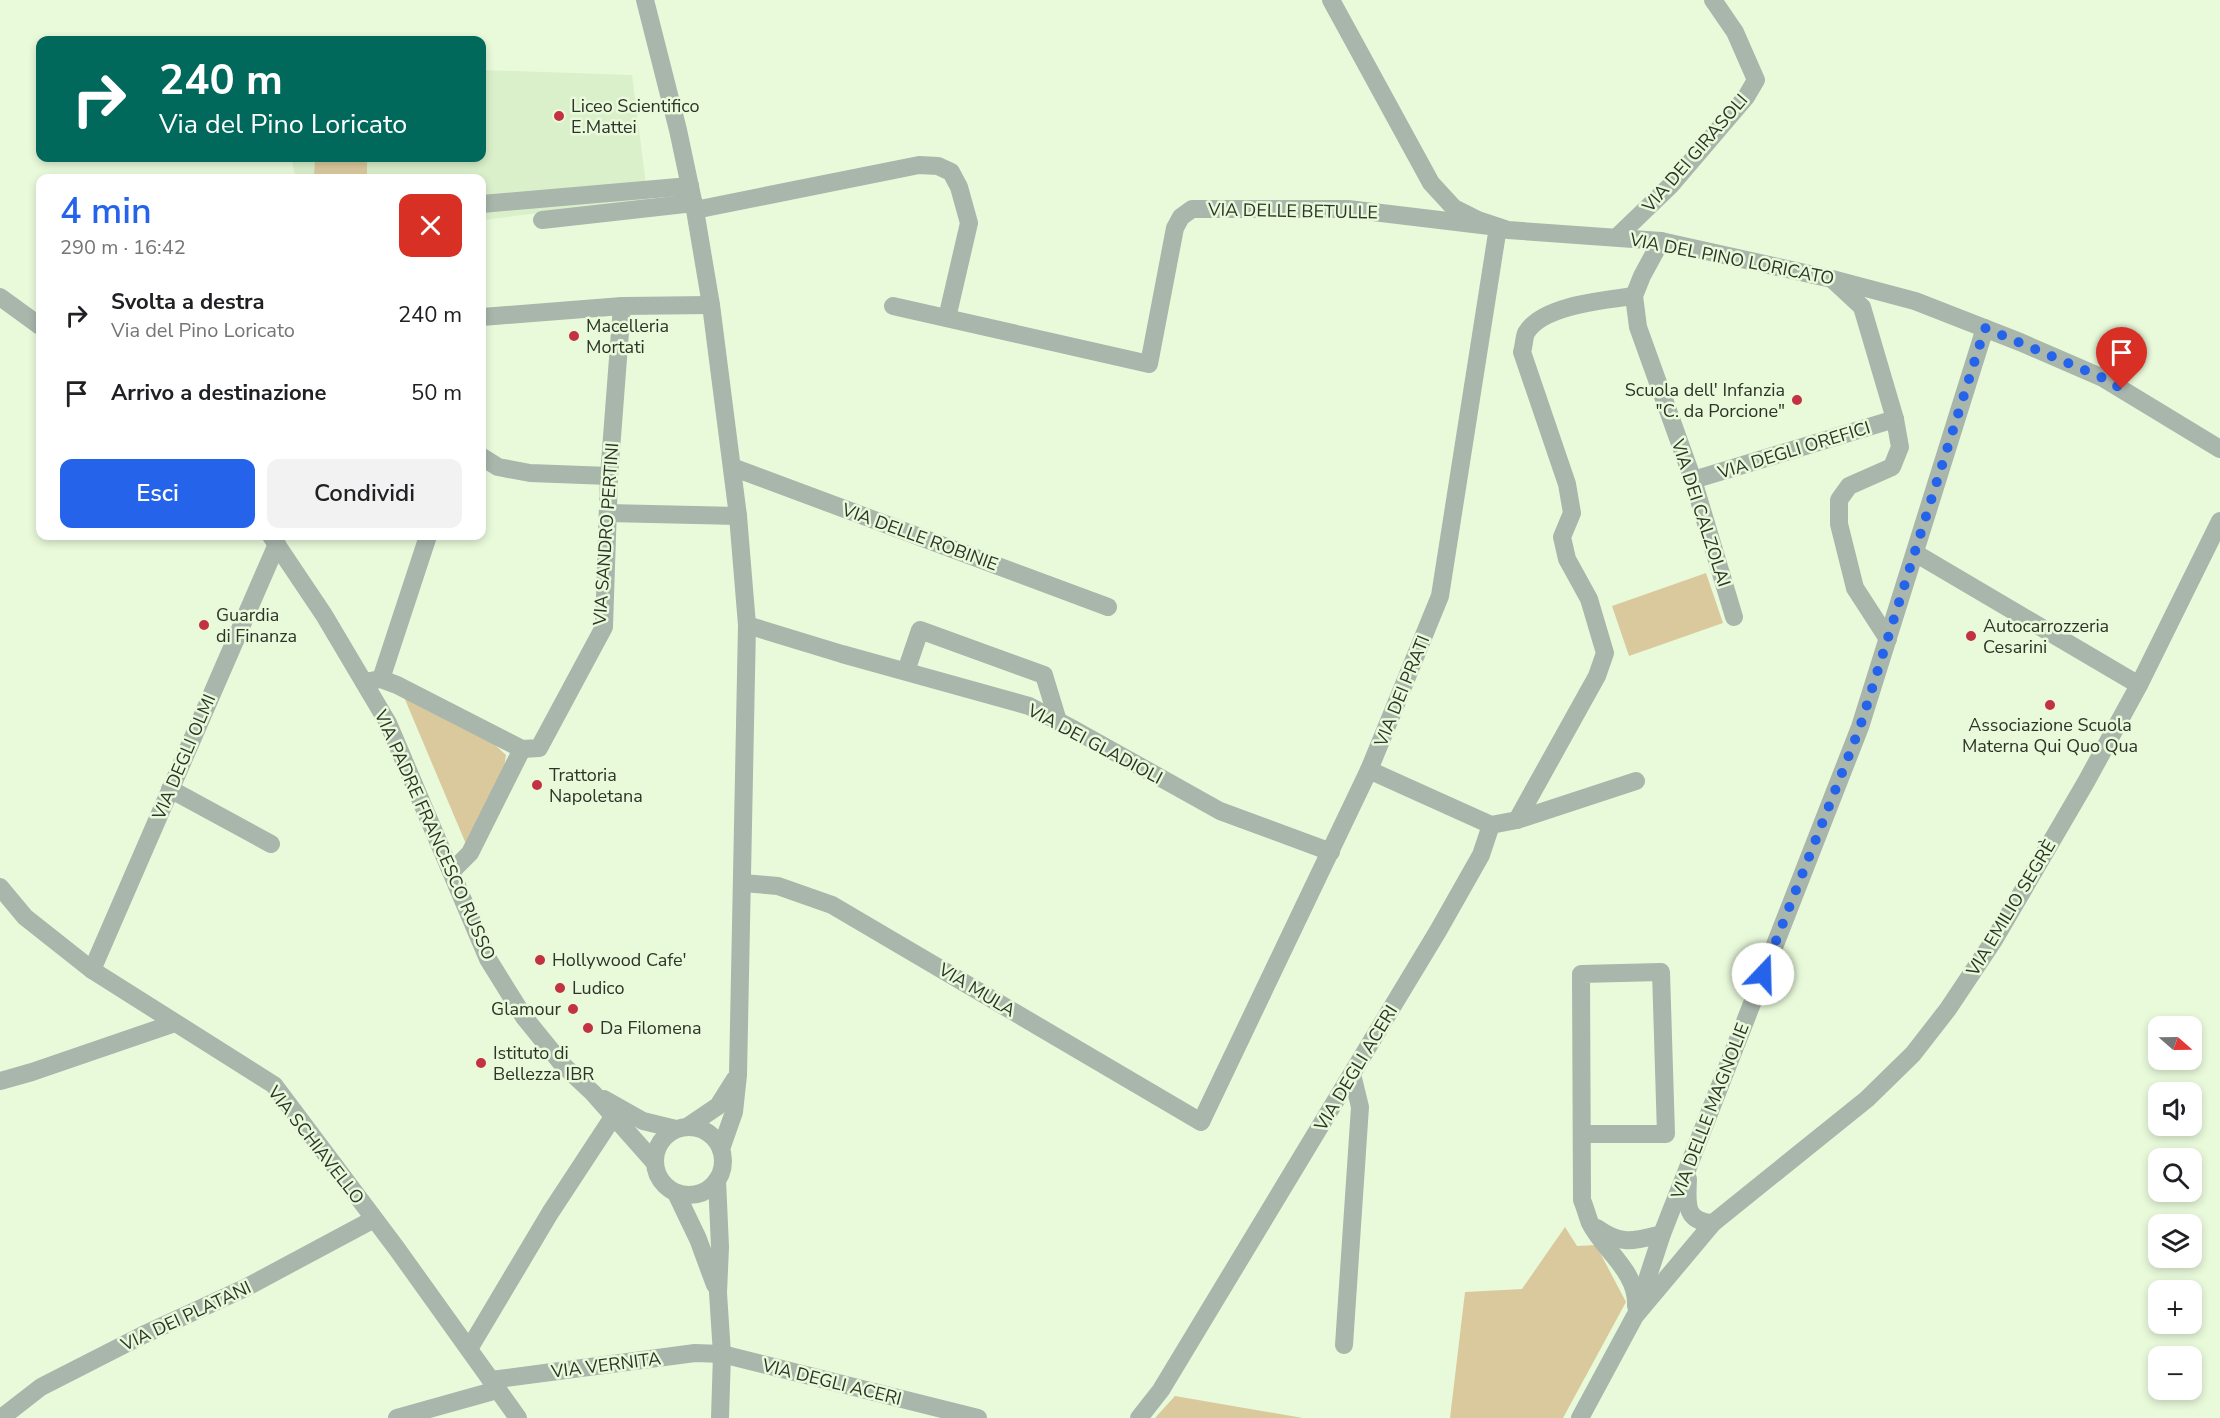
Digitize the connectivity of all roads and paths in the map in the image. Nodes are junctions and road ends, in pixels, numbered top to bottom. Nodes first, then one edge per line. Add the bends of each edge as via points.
1 (645, 0) edge
2 (1331, 0) edge
3 (1713, 0) edge
4 (693, 200) junction
5 (486, 204) edge
6 (542, 220) dead end
7 (1498, 227) junction
8 (1617, 237) junction
9 (1661, 241) junction
10 (1832, 279) junction
11 (1634, 296) junction
12 (0, 297) edge
13 (711, 305) junction
14 (622, 306) junction
15 (893, 306) dead end
16 (486, 317) edge
17 (948, 318) junction
18 (36, 323) edge
19 (1985, 328) junction
20 (1895, 419) junction
21 (2220, 449) edge
22 (486, 460) edge
23 (732, 466) junction
24 (609, 476) junction
25 (1693, 480) junction
26 (608, 513) junction
27 (738, 516) junction
28 (2220, 521) edge
29 (274, 540) edge
30 (426, 540) edge
31 (1915, 553) junction
32 (1108, 607) dead end
33 (1734, 617) dead end
34 (747, 625) junction
35 (1888, 639) junction
36 (906, 671) junction
37 (372, 681) junction
38 (2139, 685) junction
39 (1058, 721) junction
40 (522, 749) junction
41 (1369, 770) junction
42 (1636, 781) dead end
43 (170, 789) junction
44 (1517, 820) junction
45 (1491, 825) junction
46 (271, 844) dead end
47 (1331, 852) junction
48 (451, 872) junction
49 (743, 884) junction
50 (0, 887) edge
51 (92, 970) junction
52 (175, 1023) junction
53 (1352, 1074) junction
54 (738, 1075) junction
55 (0, 1081) edge
56 (593, 1093) junction
57 (613, 1117) junction
58 (1201, 1122) joint
59 (681, 1128) junction
60 (1583, 1134) junction
61 (721, 1149) junction
62 (1690, 1162) junction
63 (655, 1163) junction
64 (717, 1180) junction
65 (676, 1193) junction
66 (374, 1219) junction
67 (1591, 1224) junction
68 (1713, 1224) junction
69 (1662, 1234) junction
70 (718, 1293) junction
71 (1635, 1316) junction
72 (1344, 1345) dead end
73 (469, 1349) junction
74 (722, 1354) junction
75 (494, 1385) junction
76 (1, 1418) edge
77 (397, 1418) edge
78 (518, 1418) edge
79 (720, 1418) edge
80 (978, 1418) edge
81 (1139, 1418) edge
82 (1580, 1418) edge

1 - 4 street
2 - 7 street, VIA DEL PINO LORICATO via 1431,183 1454,208
3 - 8 street, VIA DEI GIRASOLI via 1735,32 1756,80 1671,185
4 - 5 street
4 - 6 street
4 - 13 street
4 - 17 street via 919,165 938,166 951,172 969,223
7 - 8 street, VIA DEL PINO LORICATO
7 - 17 street, VIA DELLE BETULLE via 1348,209 1192,209 1180,217 1175,228 1149,364
7 - 41 street, VIA DEI PRATI via 1440,596
8 - 9 street, VIA DEL PINO LORICATO
9 - 10 street, VIA DEL PINO LORICATO
9 - 11 street
10 - 19 street, VIA DEL PINO LORICATO via 1915,301
10 - 20 street via 1862,307
11 - 25 street, VIA DEI CALZOLAI via 1638,327
11 - 44 street via 1582,304 1542,318 1524,342 1522,352 1567,484 1572,513 1562,537 1567,559 1589,599 1605,653 1597,675
12 - 18 street
13 - 14 street
13 - 23 street
14 - 16 street
14 - 24 street, VIA SANDRO PERTINI
15 - 17 street, VIA DELLE BETULLE
19 - 21 street, VIA DEL PINO LORICATO via 2103,378
19 - 31 street, VIA DELLE MAGNOLIE
20 - 25 street, VIA DEGLI OREFICI
20 - 35 street via 1900,447 1892,467 1849,486 1839,500 1839,524 1855,588
22 - 24 street via 498,467 530,473
23 - 27 street
23 - 32 street, VIA DELLE ROBINIE
24 - 26 street, VIA SANDRO PERTINI
25 - 33 street, VIA DEI CALZOLAI
26 - 27 street
26 - 40 street, VIA SANDRO PERTINI via 604,627 538,748
27 - 34 street
28 - 38 street, VIA EMILIO SEGRÈ
29 - 37 street, VIA PADRE FRANCESCO RUSSO
29 - 43 street, VIA DEGLI OLMI
30 - 37 street
31 - 35 street, VIA DELLE MAGNOLIE
31 - 38 street
34 - 36 street, VIA DEI GLADIOLI
34 - 49 street
35 - 62 street, VIA DELLE MAGNOLIE via 1860,727
36 - 39 street, VIA DEI GLADIOLI via 1029,706
36 - 39 street via 920,630 1044,675
37 - 40 street via 397,685
37 - 48 street, VIA PADRE FRANCESCO RUSSO
38 - 68 street, VIA EMILIO SEGRÈ via 1994,940 1929,1034 1867,1099
39 - 47 street, VIA DEI GLADIOLI via 1220,811
40 - 48 street via 470,853
41 - 45 street
41 - 47 street, VIA DEI PRATI
42 - 44 street
43 - 46 street
43 - 51 street, VIA DEGLI OLMI
44 - 45 street
45 - 53 street, VIA DEGLI ACERI via 1481,855
47 - 58 street, VIA DEI PRATI
48 - 56 street, VIA PADRE FRANCESCO RUSSO via 488,959 524,1017 563,1065
49 - 54 street
49 - 58 street, VIA MULA via 778,886 832,905
50 - 51 street, VIA SCHIAVELLO via 25,916
51 - 52 street, VIA SCHIAVELLO
52 - 55 street
52 - 66 street, VIA SCHIAVELLO via 274,1085
53 - 72 street via 1360,1107
53 - 81 street, VIA DEGLI ACERI via 1161,1390
54 - 59 street via 718,1106
54 - 61 street via 734,1112
56 - 57 street, VIA PADRE FRANCESCO RUSSO
56 - 59 street, VIA PADRE FRANCESCO RUSSO via 643,1121
57 - 63 street, VIA PADRE FRANCESCO RUSSO
57 - 73 street
59 - 61 street via 707,1132
59 - 63 street via 660,1143
60 - 60 street via 1581,974 1661,972 1666,1134
60 - 67 street via 1582,1200
61 - 64 street via 722,1171
62 - 68 street via 1687,1202 1691,1216 1700,1223
62 - 69 street, VIA DELLE MAGNOLIE
63 - 65 street via 661,1181
64 - 65 street via 694,1195
64 - 70 street
65 - 70 street
66 - 73 street, VIA SCHIAVELLO
66 - 76 street, VIA DEI PLATANI via 245,1288 41,1387
67 - 69 street via 1610,1237 1630,1242
67 - 71 street via 1637,1293
68 - 71 street, VIA EMILIO SEGRÈ
69 - 71 street, VIA DELLE MAGNOLIE
70 - 74 street
71 - 82 street
73 - 75 street, VIA SCHIAVELLO
74 - 75 street, VIA VERNITA via 695,1353
74 - 79 street
74 - 80 street, VIA DEGLI ACERI
75 - 77 street, VIA VERNITA
75 - 78 street, VIA SCHIAVELLO

